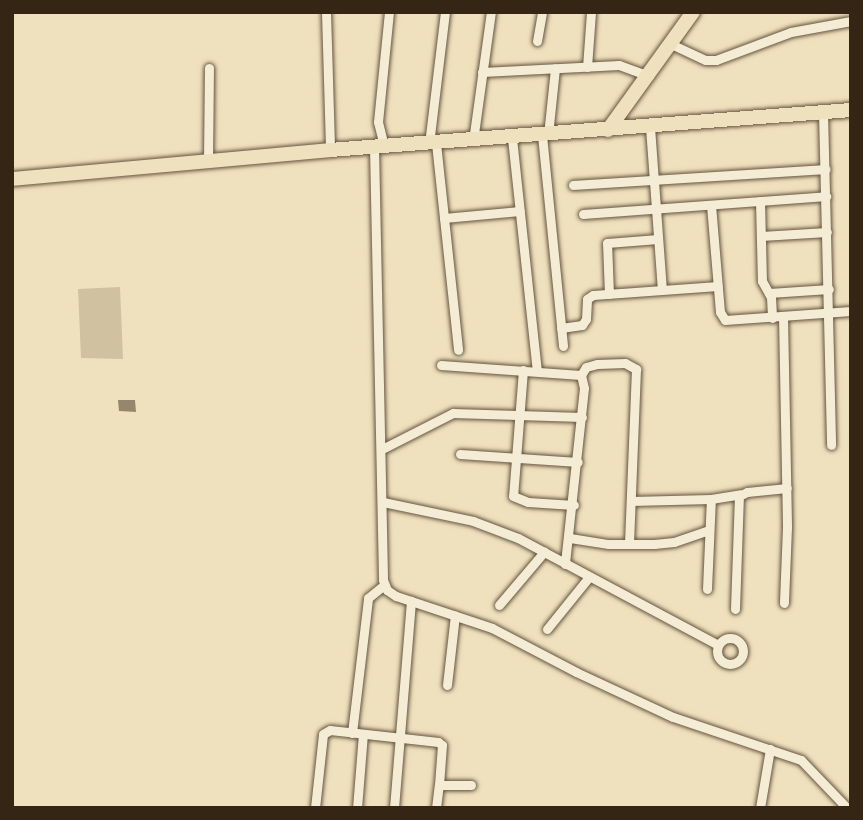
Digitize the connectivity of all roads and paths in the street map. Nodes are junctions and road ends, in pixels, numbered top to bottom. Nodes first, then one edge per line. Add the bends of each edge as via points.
1 (326, 12) edge
2 (389, 12) edge
3 (445, 12) edge
4 (491, 12) edge
5 (542, 12) edge
6 (592, 12) edge
7 (694, 12) edge
8 (851, 21) edge
9 (537, 41) dead end
10 (671, 44) junction
11 (587, 67) junction
12 (209, 68) dead end
13 (555, 68) junction
14 (482, 72) junction
15 (649, 76) junction
16 (851, 110) edge
17 (823, 112) junction
18 (650, 127) junction
19 (608, 130) junction
20 (545, 135) junction
21 (512, 138) junction
22 (473, 141) junction
23 (432, 144) junction
24 (379, 147) junction
25 (330, 150) junction
26 (208, 161) junction
27 (825, 169) junction
28 (12, 179) edge
29 (653, 179) junction
30 (573, 185) dead end
31 (826, 196) junction
32 (760, 201) junction
33 (711, 205) junction
34 (655, 209) junction
35 (520, 211) junction
36 (583, 214) dead end
37 (444, 218) junction
38 (827, 232) junction
39 (761, 236) junction
40 (658, 239) junction
41 (718, 286) junction
42 (829, 289) junction
43 (663, 290) junction
44 (609, 293) junction
45 (769, 293) junction
46 (851, 311) edge
47 (830, 312) junction
48 (783, 316) junction
49 (772, 317) junction
50 (561, 328) junction
51 (563, 346) dead end
52 (458, 350) dead end
53 (441, 365) dead end
54 (523, 370) junction
55 (537, 371) junction
56 (580, 375) junction
57 (519, 415) junction
58 (582, 417) junction
59 (831, 444) dead end
60 (382, 449) junction
61 (460, 454) dead end
62 (515, 457) junction
63 (578, 462) junction
64 (787, 488) junction
65 (741, 494) junction
66 (711, 499) junction
67 (631, 500) junction
68 (383, 502) junction
69 (574, 505) junction
70 (709, 530) junction
71 (570, 538) junction
72 (629, 544) junction
73 (544, 552) junction
74 (565, 564) junction
75 (589, 577) junction
76 (384, 585) junction
77 (707, 589) dead end
78 (411, 601) junction
79 (783, 603) dead end
80 (499, 605) dead end
81 (735, 609) dead end
82 (455, 615) junction
83 (547, 629) dead end
84 (718, 645) dead end
85 (447, 685) dead end
86 (352, 733) junction
87 (363, 734) junction
88 (401, 738) junction
89 (769, 749) junction
90 (439, 785) junction
91 (471, 785) dead end
92 (314, 808) edge
93 (357, 808) edge
94 (394, 808) edge
95 (436, 808) edge
96 (760, 808) edge
97 (847, 808) edge

1 - 25 street
2 - 24 street
3 - 23 street
4 - 14 street
5 - 9 street
6 - 11 street
7 - 10 main road
8 - 10 street via 791,32 716,60
10 - 15 main road
11 - 13 street
11 - 15 street via 627,66
12 - 26 street
13 - 14 street
13 - 20 street
14 - 22 street
15 - 19 main road
16 - 17 main road
17 - 18 main road
17 - 27 street
18 - 19 main road
18 - 29 street
19 - 20 main road
20 - 21 main road
20 - 50 street
21 - 22 main road
21 - 35 street
22 - 23 main road
23 - 24 main road
23 - 37 street
24 - 25 main road
24 - 60 street
25 - 26 main road
26 - 28 main road
27 - 29 street
27 - 31 street
29 - 30 street
29 - 34 street
31 - 32 street
31 - 38 street
32 - 33 street
32 - 39 street
33 - 34 street
33 - 41 street
34 - 36 street
34 - 40 street
35 - 37 street
35 - 55 street
37 - 52 street
38 - 39 street
38 - 42 street
39 - 45 street via 762,281
40 - 43 street
40 - 44 street via 607,243
41 - 43 street
41 - 49 street via 725,320
42 - 45 street
42 - 47 street
43 - 44 street
44 - 50 street via 587,299 582,325
45 - 49 street
46 - 47 street
47 - 48 street
47 - 59 street
48 - 49 street
48 - 64 street
50 - 51 street
53 - 54 street
54 - 55 street
54 - 57 street
55 - 56 street
56 - 58 street
56 - 67 street via 597,364 625,363 636,369
57 - 58 street
57 - 60 street via 453,412
57 - 62 street
58 - 63 street
60 - 68 street
61 - 62 street
62 - 63 street
62 - 69 street via 516,499
63 - 69 street
64 - 65 street
64 - 79 street
65 - 66 street
65 - 81 street
66 - 67 street
66 - 70 street
67 - 72 street
68 - 73 street via 472,521
68 - 76 street
69 - 71 street
70 - 72 street via 667,543
70 - 77 street
71 - 72 street
71 - 74 street
73 - 74 street
73 - 80 street
74 - 75 street
75 - 83 street
75 - 84 street
76 - 78 street via 390,593
76 - 86 street via 368,598
78 - 82 street
78 - 88 street
82 - 85 street
82 - 89 street via 492,628 673,717
86 - 87 street
86 - 92 street via 330,730 323,734
87 - 88 street
87 - 93 street
88 - 90 street via 440,743
88 - 94 street
89 - 96 street
89 - 97 street via 806,763
90 - 91 street
90 - 95 street

